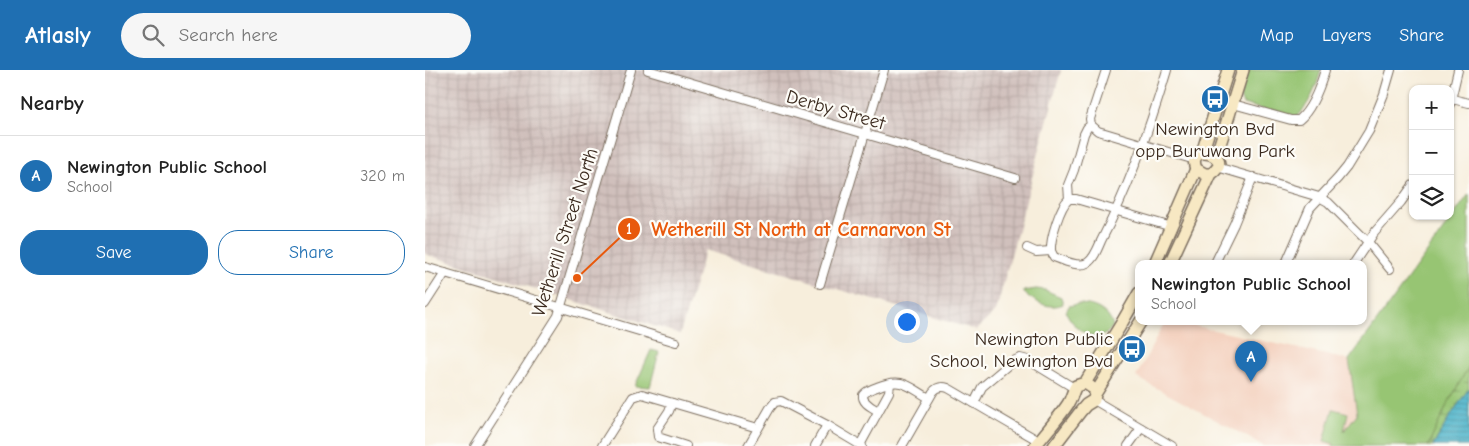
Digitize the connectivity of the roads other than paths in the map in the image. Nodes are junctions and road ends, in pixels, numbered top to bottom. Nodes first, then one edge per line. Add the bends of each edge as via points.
1 (631, 70) edge
2 (648, 70) edge
3 (885, 70) edge
4 (1106, 70) edge
5 (1167, 70) edge
6 (1228, 70) edge
7 (1243, 70) edge
8 (1325, 70) edge
9 (1391, 70) edge
10 (1458, 70) edge
11 (1454, 88) edge
12 (1454, 102) edge
13 (1233, 104) junction
14 (1469, 104) edge
15 (1091, 125) junction
16 (865, 135) junction
17 (1143, 144) junction
18 (1198, 161) junction
19 (1215, 166) junction
20 (1253, 177) junction
21 (1015, 178) dead end
22 (1409, 191) edge
23 (1319, 197) junction
24 (1068, 199) junction
25 (1116, 211) junction
26 (1172, 227) junction
27 (1368, 242) junction
28 (1027, 248) dead end
29 (1051, 251) junction
30 (1156, 260) edge
31 (1171, 260) edge
32 (1216, 260) edge
33 (1287, 260) edge
34 (1356, 260) edge
35 (425, 267) edge
36 (1390, 268) dead end
37 (445, 273) junction
38 (820, 284) dead end
39 (1135, 300) edge
40 (425, 304) edge
41 (561, 308) junction
42 (1139, 325) edge
43 (676, 342) dead end
44 (890, 384) junction
45 (1077, 389) junction
46 (929, 398) junction
47 (1092, 400) junction
48 (672, 402) junction
49 (974, 403) junction
50 (878, 411) junction
51 (827, 425) junction
52 (758, 428) junction
53 (1141, 428) junction
54 (1037, 443) edge
55 (861, 445) edge
56 (475, 446) edge
57 (602, 446) edge
58 (686, 446) edge
59 (748, 446) edge
60 (815, 446) edge
61 (902, 446) edge
62 (1054, 446) edge
63 (1128, 446) edge
64 (1172, 446) edge

1 - 41 street, Wetherill Street North
2 - 16 street, Derby Street
3 - 16 street
4 - 15 street via 1090,119
5 - 17 street
6 - 18 street
7 - 13 street
8 - 13 street via 1308,110 1299,120
9 - 23 street via 1369,131 1338,178
10 - 11 street
12 - 14 street
13 - 19 street
15 - 17 street via 1098,131
15 - 24 street via 1084,134 1070,178
16 - 21 street, Derby Street
16 - 38 street
17 - 18 street
17 - 25 street
18 - 19 street via 1205,174
18 - 19 street via 1209,153
18 - 26 street
19 - 20 street
19 - 31 street
20 - 23 street
20 - 32 street
22 - 27 street
23 - 27 street
23 - 33 street via 1310,208
24 - 25 street
24 - 29 street via 1058,219
25 - 26 street
25 - 29 street via 1087,264 1056,258
26 - 30 street
27 - 34 street
27 - 36 street
28 - 29 street via 1036,252
35 - 37 street
37 - 40 street
37 - 41 street
39 - 45 street
41 - 43 street
41 - 56 street, Wetherill Street North
42 - 47 street
44 - 46 street via 903,383
44 - 50 street
44 - 50 street via 863,395 863,400
45 - 47 street via 1091,387
45 - 47 street via 1076,402
45 - 49 street via 1021,358 985,384
45 - 54 street
46 - 49 street via 934,390 942,387
46 - 61 street
47 - 53 street
47 - 62 street
48 - 52 street
48 - 57 street via 645,394 635,396
48 - 58 street via 657,434
49 - 54 street
50 - 55 street
51 - 52 street via 784,401 778,401
51 - 55 street
51 - 60 street
52 - 59 street
53 - 63 street
53 - 64 street

